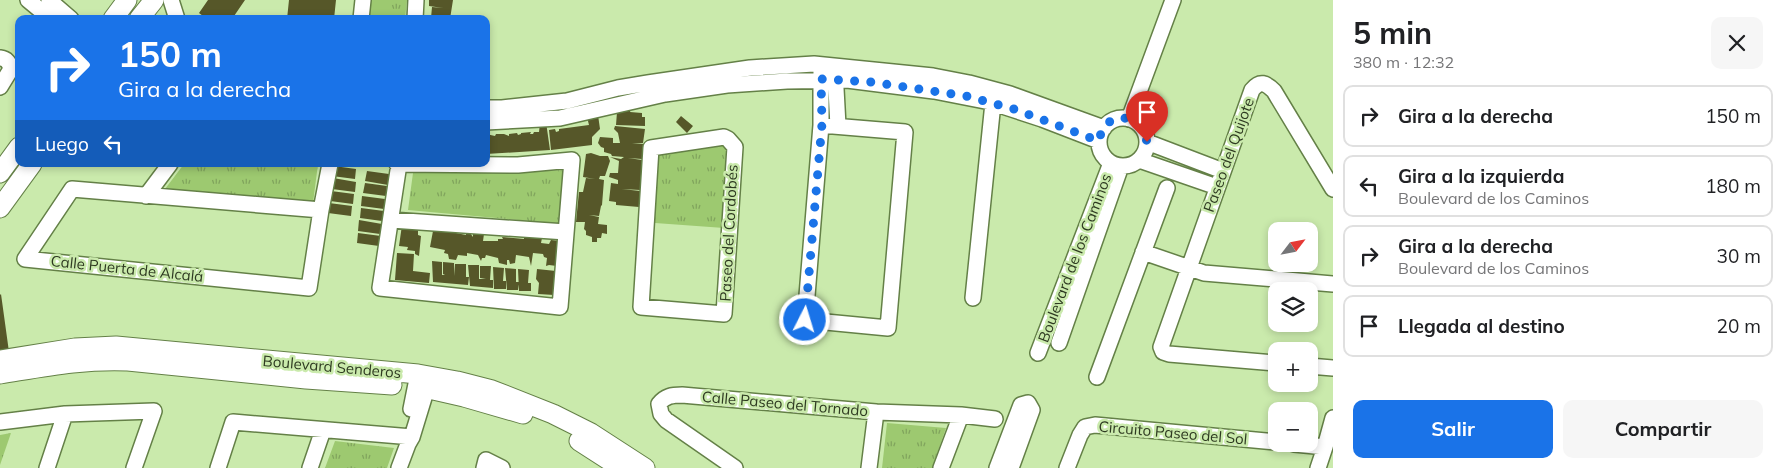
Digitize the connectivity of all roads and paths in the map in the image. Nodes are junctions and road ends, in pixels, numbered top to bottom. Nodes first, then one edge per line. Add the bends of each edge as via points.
1 (28, 0) edge
2 (49, 0) edge
3 (127, 0) edge
4 (154, 0) edge
5 (171, 0) edge
6 (363, 0) edge
7 (416, 0) edge
8 (1173, 0) edge
9 (46, 15) edge
10 (66, 15) edge
11 (116, 15) edge
12 (142, 15) edge
13 (176, 15) edge
14 (361, 15) edge
15 (415, 15) edge
16 (3, 59) edge
17 (828, 72) junction
18 (0, 87) edge
19 (994, 97) junction
20 (490, 108) edge
21 (1130, 119) junction
22 (490, 122) edge
23 (822, 124) junction
24 (838, 126) junction
25 (1101, 134) junction
26 (1147, 142) junction
27 (651, 148) joint
28 (15, 152) edge
29 (1178, 154) junction
30 (1139, 160) junction
31 (2, 165) edge
32 (490, 165) edge
33 (1116, 165) junction
34 (30, 167) edge
35 (168, 167) edge
36 (329, 167) edge
37 (398, 167) edge
38 (1171, 171) junction
39 (1223, 172) junction
40 (1217, 187) junction
41 (1166, 188) dead end
42 (1333, 189) edge
43 (146, 196) junction
44 (0, 208) edge
45 (321, 210) junction
46 (391, 220) junction
47 (566, 232) junction
48 (1143, 252) junction
49 (1188, 268) junction
50 (1333, 284) edge
51 (973, 298) dead end
52 (1059, 343) dead end
53 (1038, 353) dead end
54 (171, 359) junction
55 (0, 360) edge
56 (1268, 362) edge
57 (1318, 367) edge
58 (1333, 368) edge
59 (0, 374) edge
60 (1097, 377) dead end
61 (423, 381) junction
62 (455, 388) junction
63 (876, 412) junction
64 (64, 414) junction
65 (961, 415) junction
66 (1332, 418) edge
67 (995, 419) dead end
68 (0, 422) edge
69 (323, 430) junction
70 (408, 439) junction
71 (1268, 441) edge
72 (1318, 446) edge
73 (1326, 447) junction
74 (47, 468) edge
75 (134, 468) edge
76 (218, 468) edge
77 (310, 468) edge
78 (399, 468) edge
79 (484, 468) edge
80 (502, 468) edge
81 (621, 468) edge
82 (645, 468) edge
83 (735, 468) edge
84 (869, 468) edge
85 (942, 468) edge
86 (997, 468) edge
87 (1011, 468) edge
88 (1067, 468) edge
89 (1318, 468) edge

1 - 9 street
2 - 10 street
3 - 11 main road
4 - 12 main road
5 - 13 street
6 - 14 street
7 - 15 street
8 - 21 street
16 - 18 street via 10,63 11,68
17 - 19 street via 871,82
17 - 20 street via 750,68 618,88 567,101
17 - 22 street via 665,94 560,118
17 - 23 street
17 - 24 street
19 - 25 street
19 - 51 street
21 - 25 street via 1118,118 1107,123
21 - 26 street via 1144,132
23 - 24 street
23 - 24 street via 805,320 888,328 905,132
25 - 33 street, Boulevard de los Caminos via 1098,144 1102,155
26 - 29 street
26 - 30 street
27 - 27 street, Paseo del Cordobés via 641,307 724,314 735,147 724,137
28 - 31 main road
29 - 38 street
29 - 39 street
30 - 33 street, Boulevard de los Caminos via 1131,165
30 - 38 street
32 - 47 street via 572,160
33 - 52 street, Boulevard de los Caminos
33 - 53 street, Boulevard de los Caminos
34 - 44 main road
35 - 43 street
36 - 45 street, Calle Puerta de Alcalá
37 - 46 street
38 - 40 street
39 - 40 street, Paseo del Quijote
39 - 42 street, Paseo del Quijote via 1252,90 1261,83 1274,91
40 - 49 street, Paseo del Quijote
41 - 48 street
43 - 45 street, Calle Puerta de Alcalá
43 - 45 street, Calle Puerta de Alcalá via 72,189 24,259 309,288
46 - 47 street
46 - 47 street via 380,288 560,307
48 - 49 street
48 - 60 street
49 - 50 street
49 - 56 street, Paseo del Quijote via 1161,344 1163,352
54 - 55 main road, Boulevard Senderos via 116,346 94,346
54 - 59 main road, Boulevard Senderos via 79,361
54 - 61 main road, Boulevard Senderos
57 - 58 street
61 - 62 main road, Boulevard Senderos
61 - 70 street
62 - 81 main road, Boulevard Senderos via 548,425 592,448
62 - 82 main road, Boulevard Senderos via 492,390 553,414 591,433
63 - 65 street, Calle Paseo del Tornado
63 - 83 street, Calle Paseo del Tornado via 682,395 666,397 659,404 666,420
63 - 84 street
64 - 68 street
64 - 74 street
64 - 75 street via 154,411
65 - 67 street, Calle Paseo del Tornado
65 - 85 street
66 - 73 street
69 - 70 street
69 - 76 street via 233,422
69 - 77 street
70 - 78 street
71 - 88 street, Circuito Paseo del Sol via 1095,425 1085,427
72 - 73 street
73 - 89 street
79 - 80 street via 486,460
86 - 87 street via 1021,405 1028,403 1032,410

